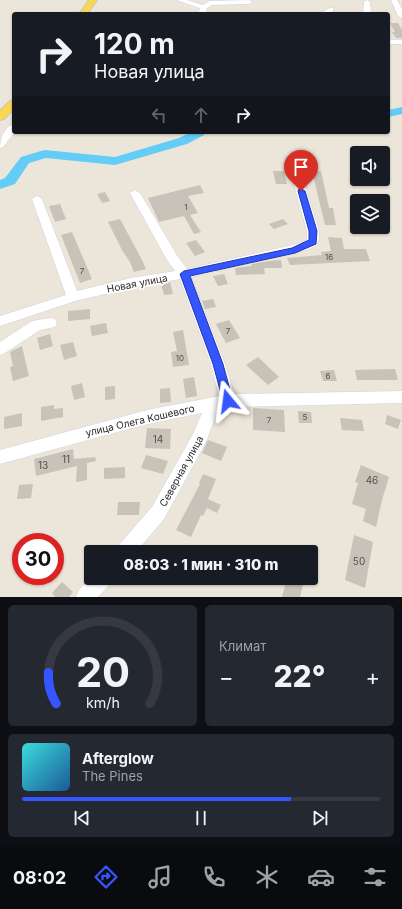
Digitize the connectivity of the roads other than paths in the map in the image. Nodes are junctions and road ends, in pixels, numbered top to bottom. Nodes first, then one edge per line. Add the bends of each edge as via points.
1 (93, 0) edge
2 (100, 0) edge
3 (179, 0) edge
4 (394, 0) edge
5 (249, 2) dead end
6 (367, 2) dead end
7 (206, 6) edge
8 (330, 10) dead end
9 (84, 12) edge
10 (92, 12) edge
11 (326, 12) edge
12 (368, 12) edge
13 (402, 16) edge
14 (390, 42) edge
15 (402, 42) edge
16 (12, 94) edge
17 (12, 105) edge
18 (0, 106) edge
19 (0, 117) edge
20 (12, 130) edge
21 (0, 145) edge
22 (294, 164) dead end
23 (135, 193) dead end
24 (37, 199) dead end
25 (184, 274) junction
26 (73, 297) junction
27 (0, 321) edge
28 (50, 323) dead end
29 (0, 349) edge
30 (402, 397) edge
31 (228, 401) junction
32 (0, 457) edge
33 (130, 545) edge
34 (96, 585) edge
35 (86, 597) edge

1 - 9 main road
2 - 10 main road
3 - 7 street
4 - 13 street
5 - 7 street
6 - 12 street
8 - 11 street
14 - 15 street
16 - 18 main road
17 - 19 main road
20 - 21 street
22 - 25 street, Новая улица via 313,231 313,242 295,250
23 - 25 street via 172,260
24 - 26 street
25 - 26 street, Новая улица
25 - 31 street via 218,364
26 - 27 street, Новая улица
28 - 29 street via 37,326
30 - 31 street, улица Олега Кошевого
31 - 32 street, улица Олега Кошевого via 147,417
31 - 33 street, Северная улица via 209,414 200,437 158,513
34 - 35 street

